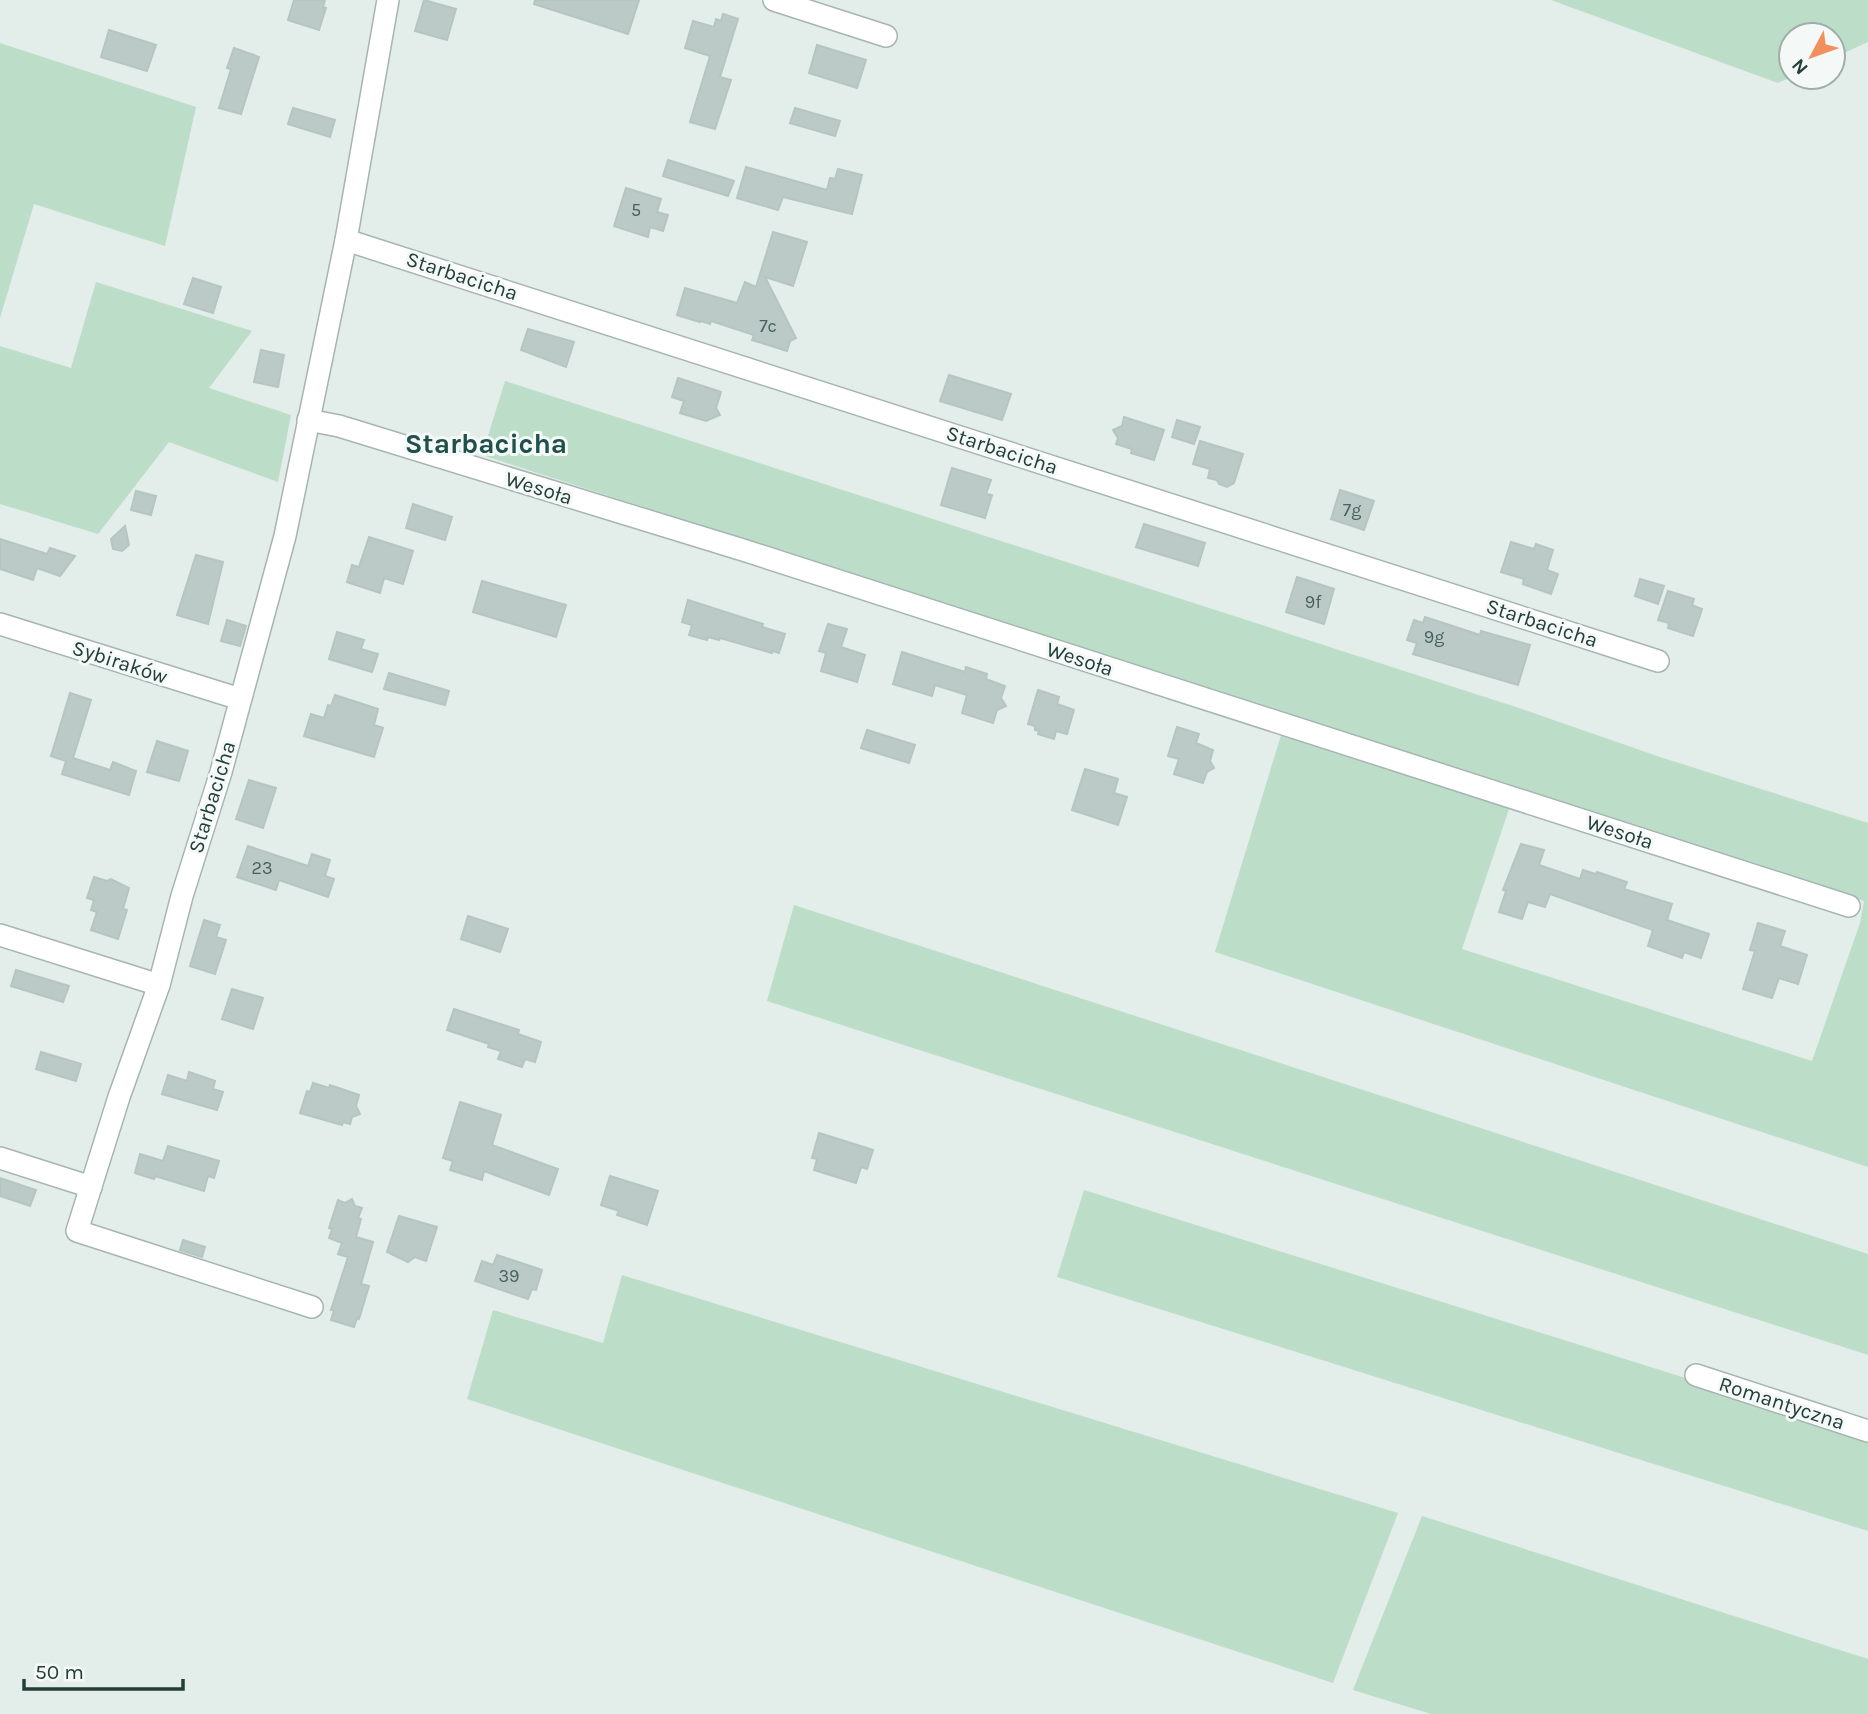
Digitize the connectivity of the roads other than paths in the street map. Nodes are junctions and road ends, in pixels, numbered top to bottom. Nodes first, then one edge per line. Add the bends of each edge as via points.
1 (388, 0) edge
2 (774, 0) edge
3 (886, 36) dead end
4 (346, 240) junction
5 (308, 420) junction
6 (0, 624) edge
7 (1658, 661) dead end
8 (240, 699) junction
9 (1849, 905) dead end
10 (0, 935) edge
11 (159, 985) junction
12 (0, 1158) edge
13 (91, 1187) junction
14 (312, 1307) dead end
15 (1696, 1375) dead end
16 (1868, 1431) edge

1 - 4 street, Starbacicha
2 - 3 street
4 - 5 street, Starbacicha
4 - 7 street, Starbacicha
5 - 8 street, Starbacicha via 285,536
5 - 9 street, Wesoła via 743,550
6 - 8 street, Sybiraków
8 - 11 street, Starbacicha
10 - 11 street
11 - 13 street, Starbacicha
12 - 13 street
13 - 14 street, Starbacicha via 77,1231
15 - 16 street, Romantyczna

